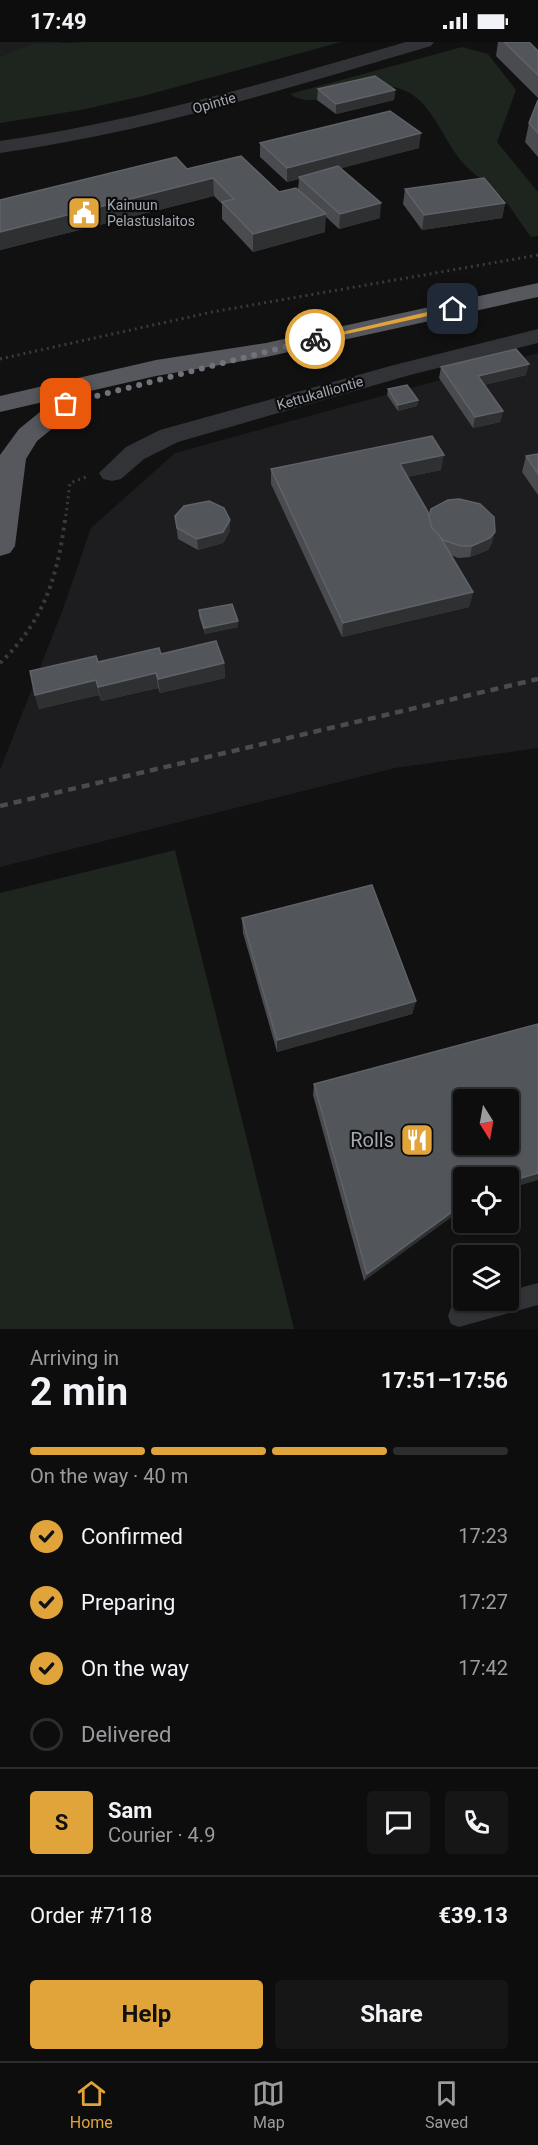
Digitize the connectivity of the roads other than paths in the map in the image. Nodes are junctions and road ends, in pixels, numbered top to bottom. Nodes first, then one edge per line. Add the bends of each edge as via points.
1 (425, 42) edge
2 (0, 147) edge
3 (538, 290) edge
4 (538, 336) edge
5 (266, 350) junction
6 (39, 395) junction
7 (0, 397) edge
8 (0, 404) edge
9 (66, 404) junction
10 (0, 419) edge
11 (112, 473) road end
12 (0, 546) edge
13 (538, 1294) edge
14 (459, 1316) dead end

1 - 2 street, Opintie via 183,112
3 - 5 highway
4 - 11 street, Kettukalliontie via 169,436 135,453
5 - 6 highway via 156,368
5 - 9 highway via 160,382
6 - 7 highway
6 - 8 highway
9 - 10 highway
9 - 12 highway via 28,435 12,458
13 - 14 lane

